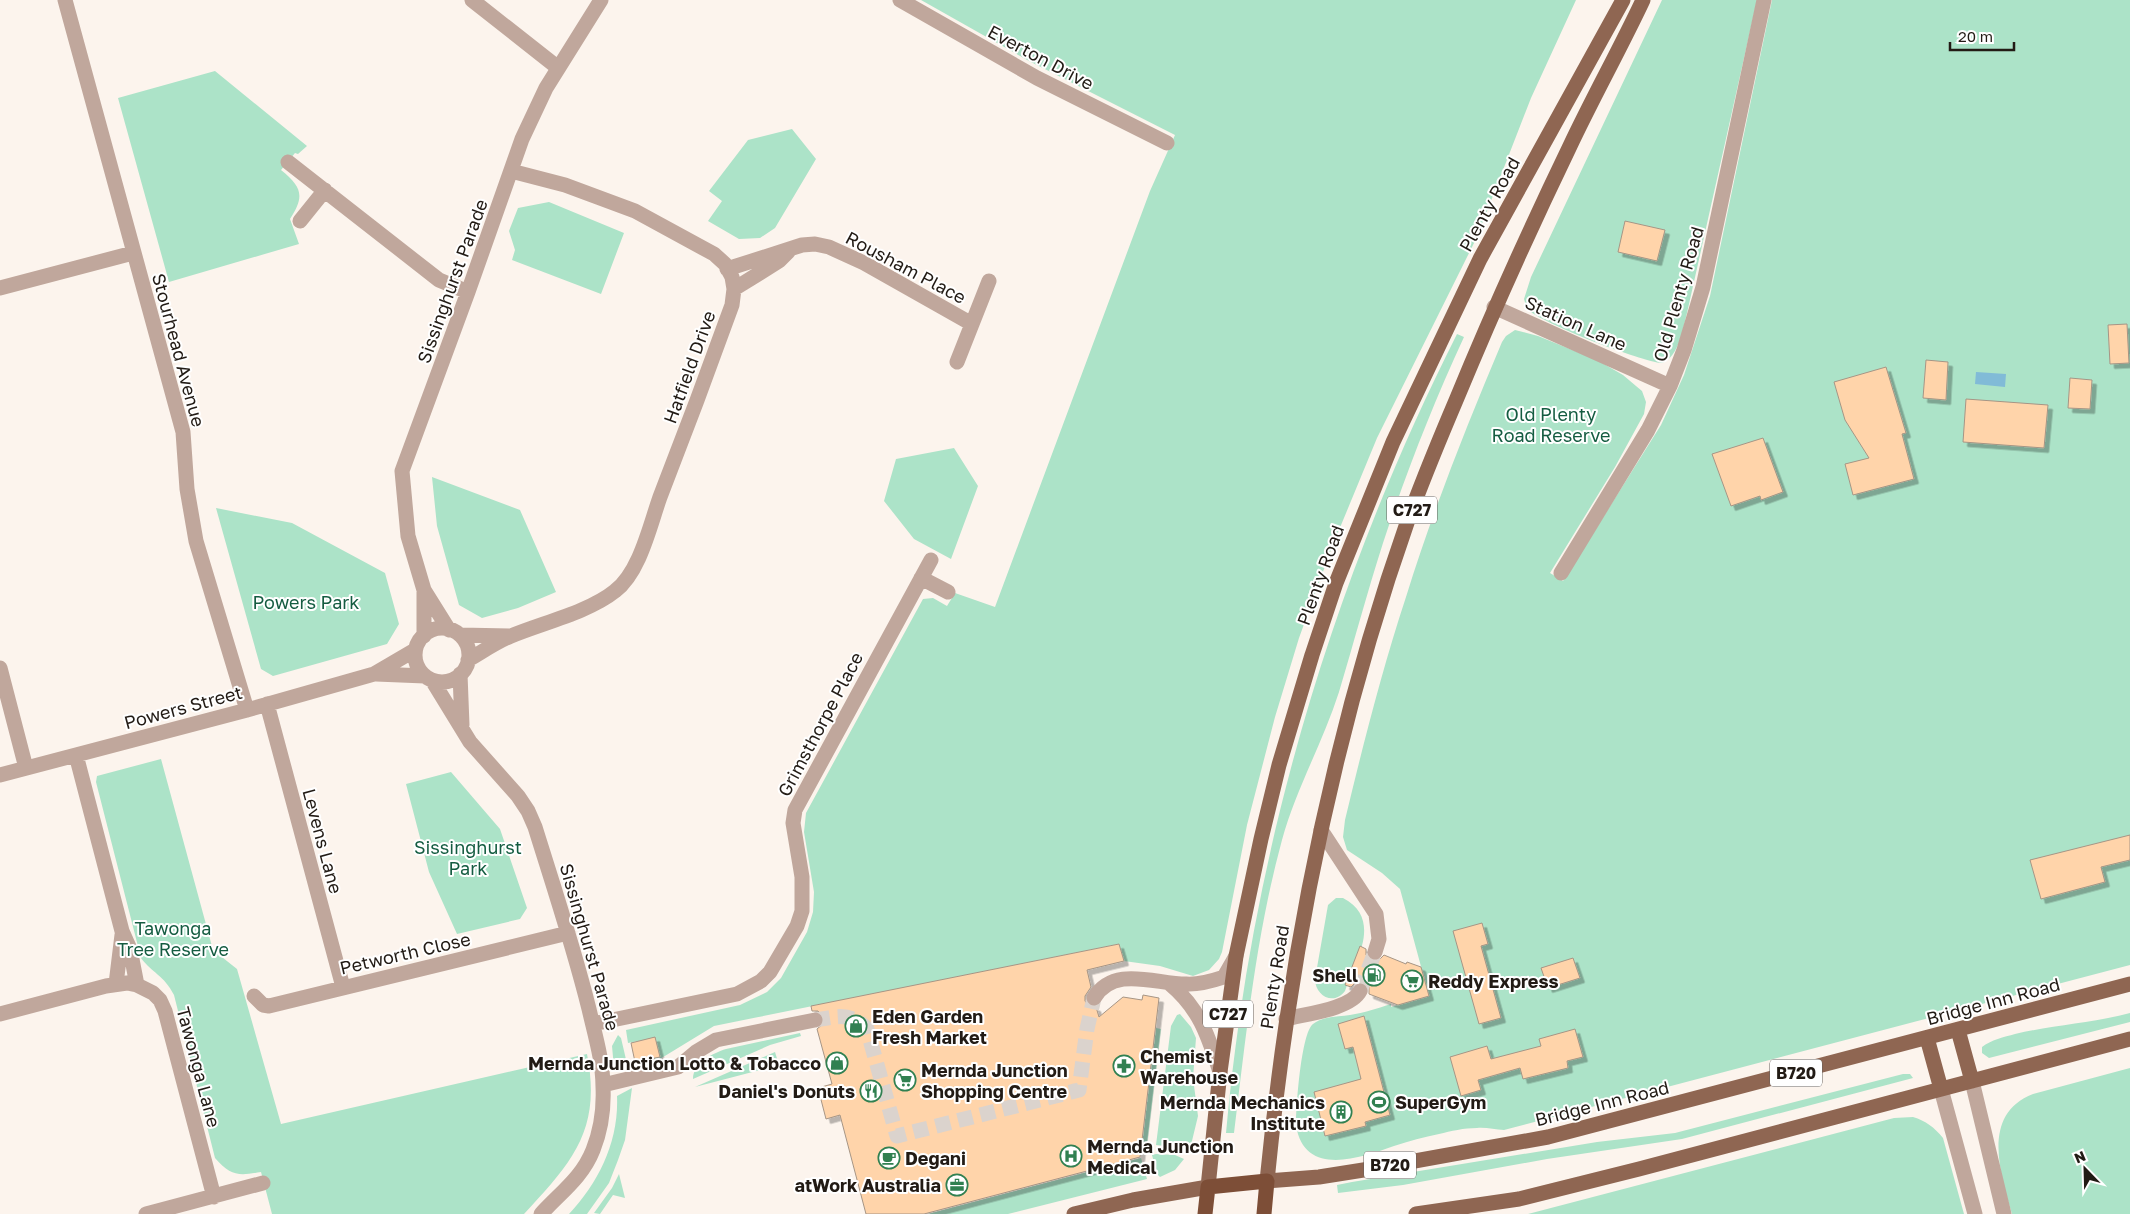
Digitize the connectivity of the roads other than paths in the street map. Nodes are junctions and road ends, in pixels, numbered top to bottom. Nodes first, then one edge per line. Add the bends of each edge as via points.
1 (65, 0) edge
2 (472, 0) edge
3 (601, 0) edge
4 (900, 0) edge
5 (1623, 0) edge
6 (1643, 0) edge
7 (1764, 0) edge
8 (557, 67) junction
9 (1167, 143) dead end
10 (288, 162) dead end
11 (511, 171) junction
12 (325, 190) junction
13 (300, 221) dead end
14 (792, 249) junction
15 (133, 253) junction
16 (728, 269) junction
17 (989, 281) dead end
18 (0, 288) edge
19 (734, 289) junction
20 (468, 292) junction
21 (1494, 307) junction
22 (972, 324) junction
23 (957, 362) dead end
24 (1670, 386) junction
25 (931, 560) dead end
26 (1560, 572) dead end
27 (921, 578) junction
28 (424, 590) junction
29 (948, 592) dead end
30 (454, 632) junction
31 (424, 636) junction
32 (511, 636) junction
33 (415, 650) junction
34 (468, 660) junction
35 (0, 668) edge
36 (374, 674) junction
37 (460, 674) junction
38 (429, 678) junction
39 (266, 704) junction
40 (247, 710) junction
41 (462, 726) junction
42 (76, 754) junction
43 (26, 768) junction
44 (0, 775) edge
45 (1321, 830) junction
46 (122, 931) junction
47 (568, 933) junction
48 (1375, 952) tunnel mouth
49 (1236, 956) junction
50 (116, 984) junction
51 (138, 984) junction
52 (1170, 984) junction
53 (2130, 984) edge
54 (343, 987) junction
55 (1360, 991) tunnel mouth
56 (254, 996) dead end
57 (1094, 998) tunnel mouth
58 (0, 1014) edge
59 (1286, 1019) junction
60 (815, 1020) tunnel mouth
61 (593, 1024) junction
62 (1958, 1030) junction
63 (1927, 1038) junction
64 (2130, 1039) edge
65 (1220, 1072) junction
66 (1972, 1081) junction
67 (603, 1085) junction
68 (1941, 1089) junction
69 (1267, 1181) junction
70 (263, 1183) dead end
71 (1208, 1187) junction
72 (214, 1197) junction
73 (1518, 1199) junction
74 (146, 1214) edge
75 (541, 1214) edge
76 (1074, 1214) edge
77 (1205, 1214) edge
78 (1264, 1214) edge
79 (1416, 1214) edge
80 (1469, 1214) edge
81 (1975, 1214) edge
82 (2004, 1214) edge

1 - 15 street, Stourhead Avenue
2 - 8 street
3 - 8 street, Sissinghurst Parade
4 - 9 street, Everton Drive via 1037,78
5 - 49 main road, Plenty Road / C727 via 1480,259 1363,513 1312,655 1279,765
6 - 21 main road, Plenty Road / C727 via 1570,144
7 - 24 street, Old Plenty Road via 1703,287
8 - 11 street, Sissinghurst Parade via 522,139
10 - 12 street
11 - 16 street, Hatfield Drive via 635,211 714,254
11 - 20 street, Sissinghurst Parade
12 - 13 street
12 - 20 street via 439,280
14 - 16 street, Rousham Place
14 - 19 street, Rousham Place
14 - 22 street, Rousham Place via 815,244 844,253
15 - 18 street
15 - 40 street, Stourhead Avenue via 183,432 187,489 199,556
16 - 19 street, Hatfield Drive
17 - 22 street, Rousham Place
19 - 32 street, Hatfield Drive via 732,305 714,357 629,575 614,592 598,601
20 - 28 street, Sissinghurst Parade via 402,471 408,536
21 - 24 street, Station Lane
21 - 45 main road, Plenty Road / C727 via 1408,520 1362,667
22 - 23 street, Rousham Place
24 - 26 street, Old Plenty Road via 1636,451
25 - 27 street, Grimsthorpe Place
27 - 29 street
27 - 61 street, Grimsthorpe Place via 795,810 792,823 802,877 802,911 797,926 770,972 737,994
28 - 30 street, Sissinghurst Parade
28 - 31 street, Sissinghurst Parade
30 - 31 street via 436,629
30 - 32 street, Hatfield Drive
30 - 34 street via 467,646
31 - 33 street
32 - 34 street, Hatfield Drive
33 - 36 street, Powers Street
33 - 38 street via 417,664
34 - 37 street
35 - 43 street
36 - 38 street, Powers Street
36 - 39 street, Powers Street
37 - 38 street via 447,681
37 - 41 street, Sissinghurst Parade
38 - 41 street, Sissinghurst Parade
39 - 40 street, Powers Street
39 - 54 street, Levens Lane
40 - 42 street, Powers Street
41 - 47 street, Sissinghurst Parade via 470,742 528,811
42 - 43 street, Powers Street
42 - 46 street
43 - 44 street, Powers Street
45 - 48 street via 1376,914 1379,939
45 - 59 main road, Plenty Road / C727
46 - 50 street
46 - 51 street
47 - 54 street, Petworth Close
47 - 61 street, Sissinghurst Parade
49 - 52 street via 1224,977 1200,983
49 - 65 main road, Plenty Road / C727
50 - 51 street
50 - 58 street
51 - 72 street, Tawonga Lane via 153,993 165,1011
52 - 57 street via 1137,978 1120,979 1103,986
52 - 65 street via 1184,995 1198,1014
53 - 62 main road, Bridge Inn Road / B720
54 - 56 street, Petworth Close via 269,1006
55 - 59 street via 1346,1004
59 - 69 main road, Plenty Road / C727
60 - 67 street via 716,1040 678,1067
61 - 67 street, Sissinghurst Parade
62 - 63 main road, Bridge Inn Road / B720
62 - 66 main road
63 - 68 main road
63 - 69 main road, Bridge Inn Road / B720 via 1522,1142 1319,1177
64 - 66 main road
65 - 71 main road, Plenty Road / C727
66 - 68 main road
66 - 82 street
67 - 75 street, Sissinghurst Parade via 601,1124 593,1151 579,1176
68 - 73 main road
68 - 81 street
69 - 71 highway, Bridge Inn Road / B720
69 - 78 highway, Plenty Road
70 - 72 street
71 - 76 main road, Bridge Inn Road
71 - 77 highway, Plenty Road
72 - 74 street
73 - 79 main road
73 - 80 main road

